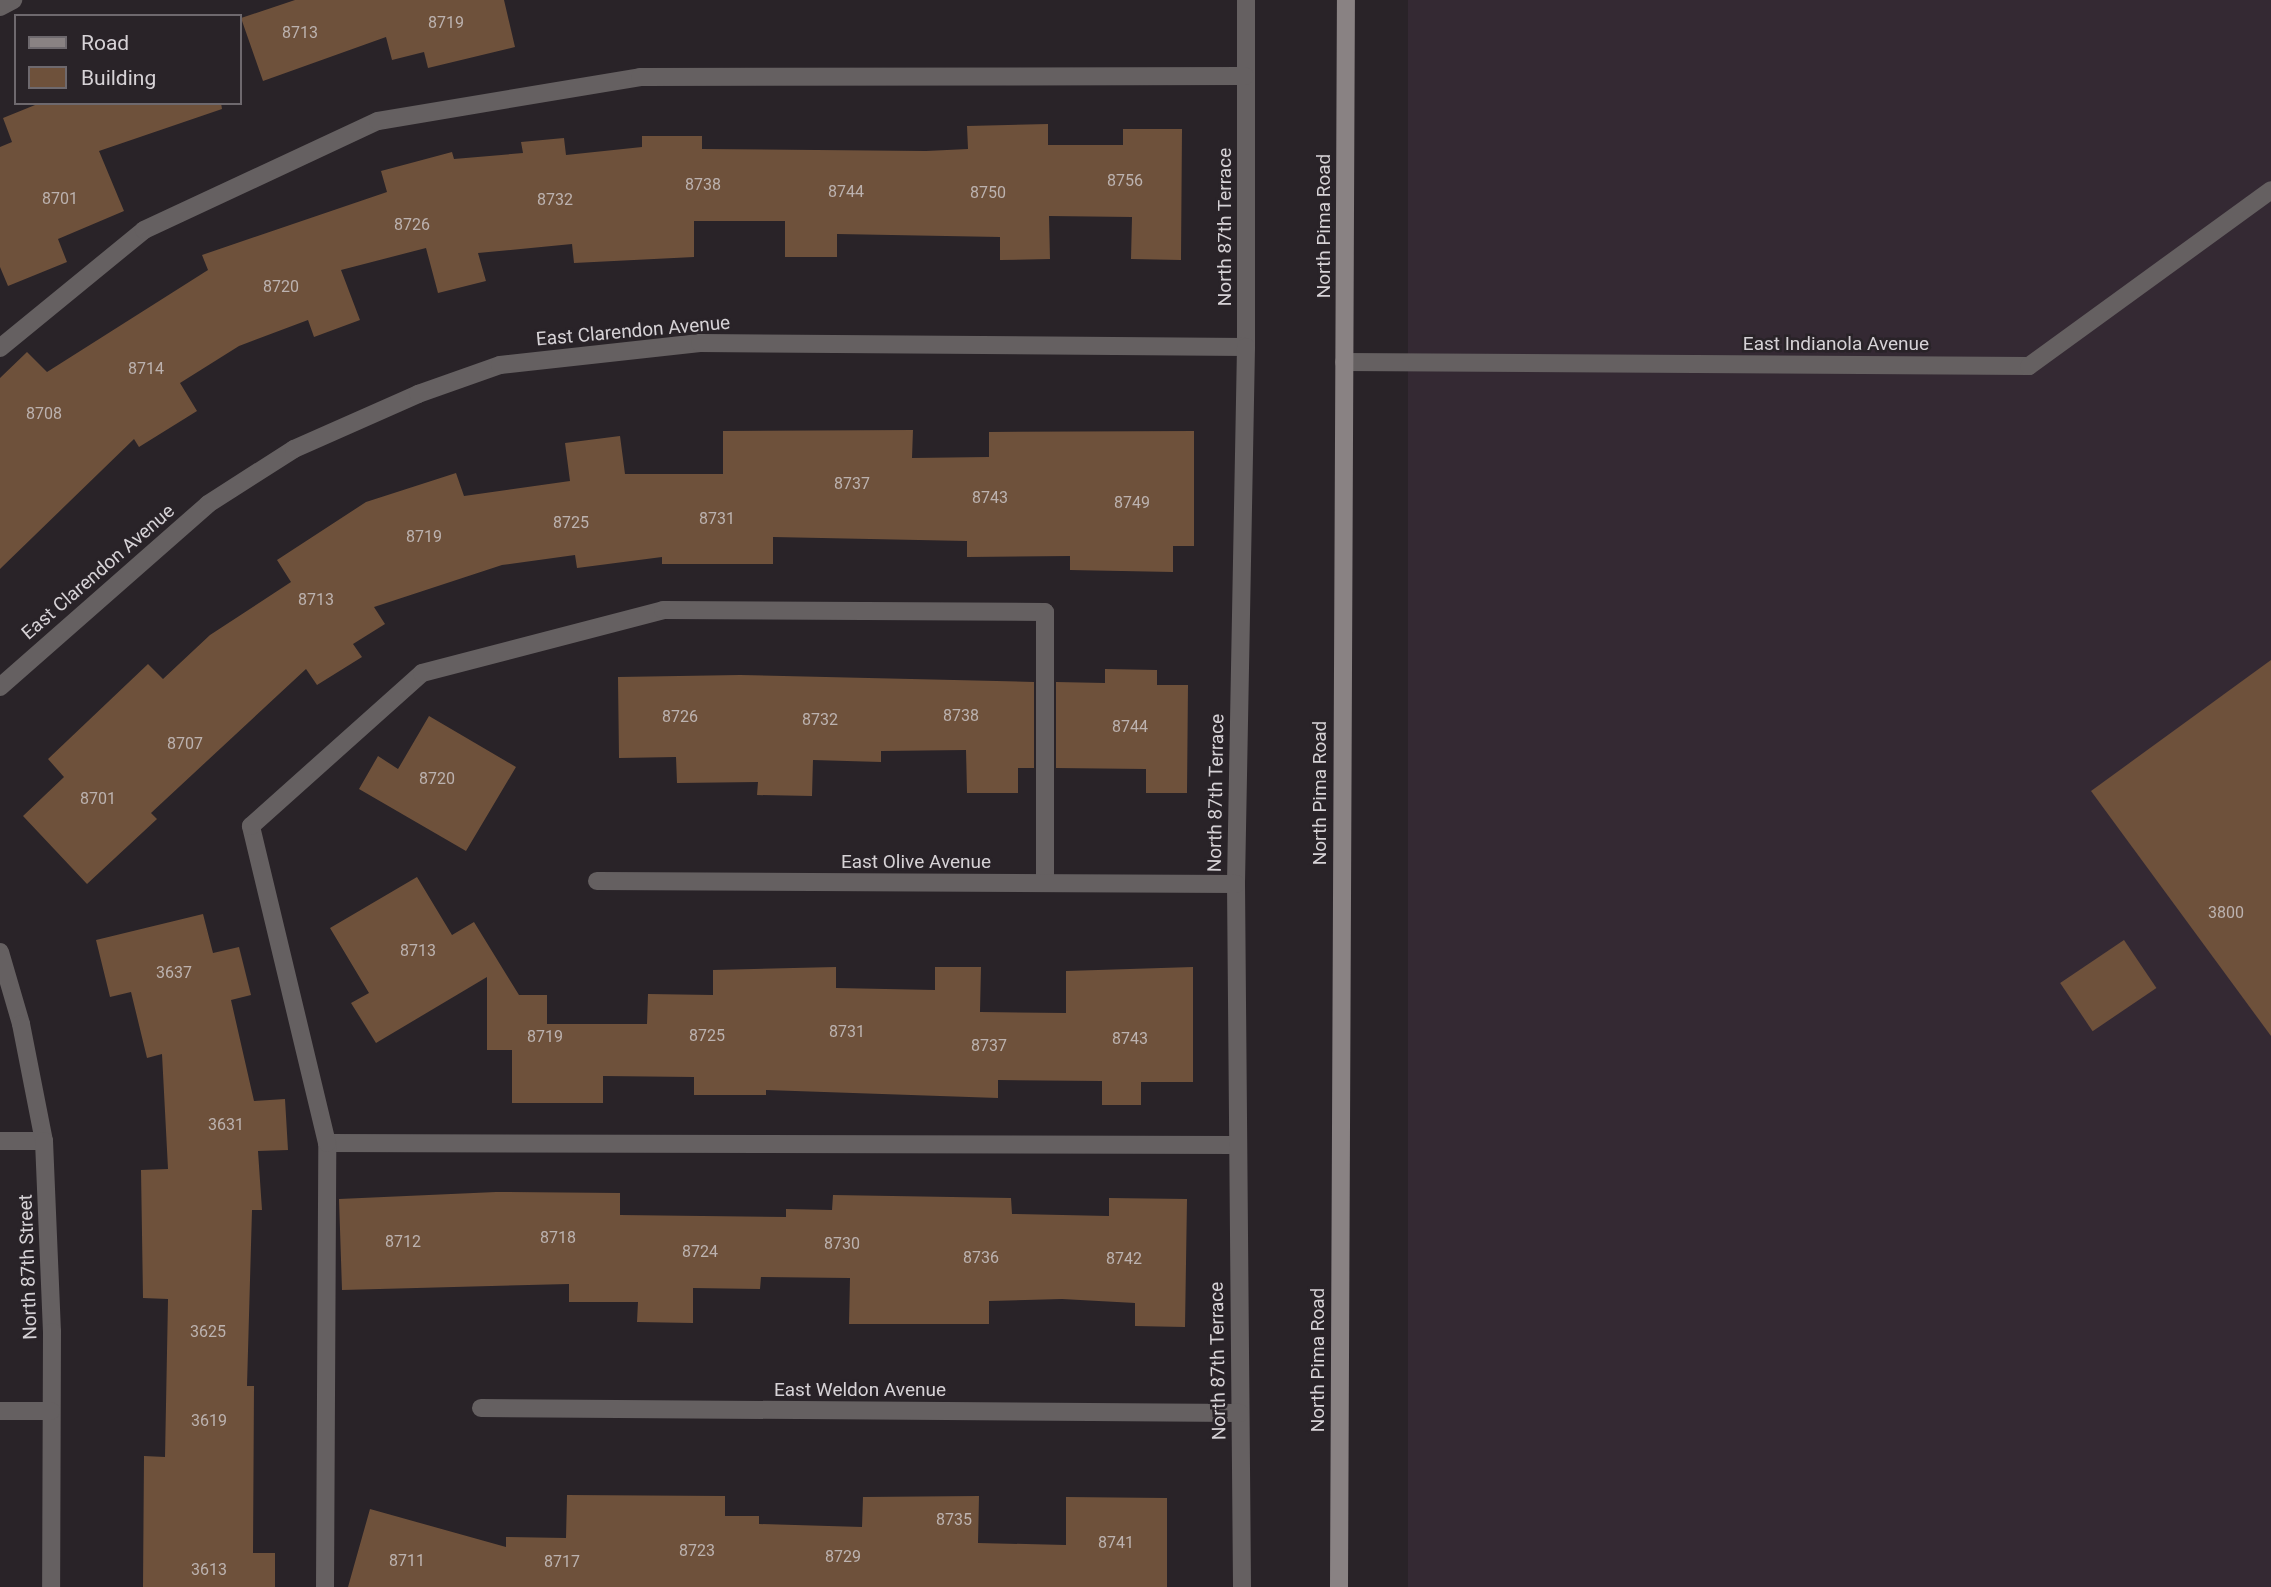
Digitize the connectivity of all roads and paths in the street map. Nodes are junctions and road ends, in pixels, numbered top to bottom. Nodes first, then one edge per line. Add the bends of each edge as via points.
1 (13, 0) edge
2 (1246, 0) edge
3 (1346, 0) edge
4 (0, 7) edge
5 (1245, 76) junction
6 (2271, 190) edge
7 (1246, 346) junction
8 (0, 348) edge
9 (1344, 362) junction
10 (0, 687) edge
11 (597, 881) dead end
12 (1045, 883) junction
13 (1236, 884) junction
14 (0, 952) edge
15 (0, 1141) edge
16 (44, 1141) junction
17 (327, 1143) junction
18 (1237, 1145) junction
19 (481, 1408) dead end
20 (0, 1411) edge
21 (51, 1411) junction
22 (1240, 1413) junction
23 (51, 1587) edge
24 (325, 1587) edge
25 (1241, 1587) edge
26 (1339, 1587) edge

1 - 4 street
2 - 5 street, North 87th Terrace
3 - 9 main road, North Pima Road
5 - 7 street, North 87th Terrace
5 - 8 street via 640,77 378,121 144,230
6 - 9 street, East Indianola Avenue via 2029,366
7 - 10 street, East Clarendon Avenue via 700,343 500,365 418,394 294,449 208,504
7 - 13 street, North 87th Terrace
9 - 26 main road, North Pima Road
11 - 12 street, East Olive Avenue
12 - 13 street, East Olive Avenue
12 - 17 street via 1045,612 663,610 422,673 251,826
13 - 18 street, North 87th Terrace
14 - 16 street, North 87th Street via 21,1024
15 - 16 street
16 - 21 street, North 87th Street
17 - 18 street
17 - 24 street
18 - 22 street, North 87th Terrace
19 - 22 street, East Weldon Avenue
20 - 21 street
21 - 23 street, North 87th Street
22 - 25 street, North 87th Terrace

